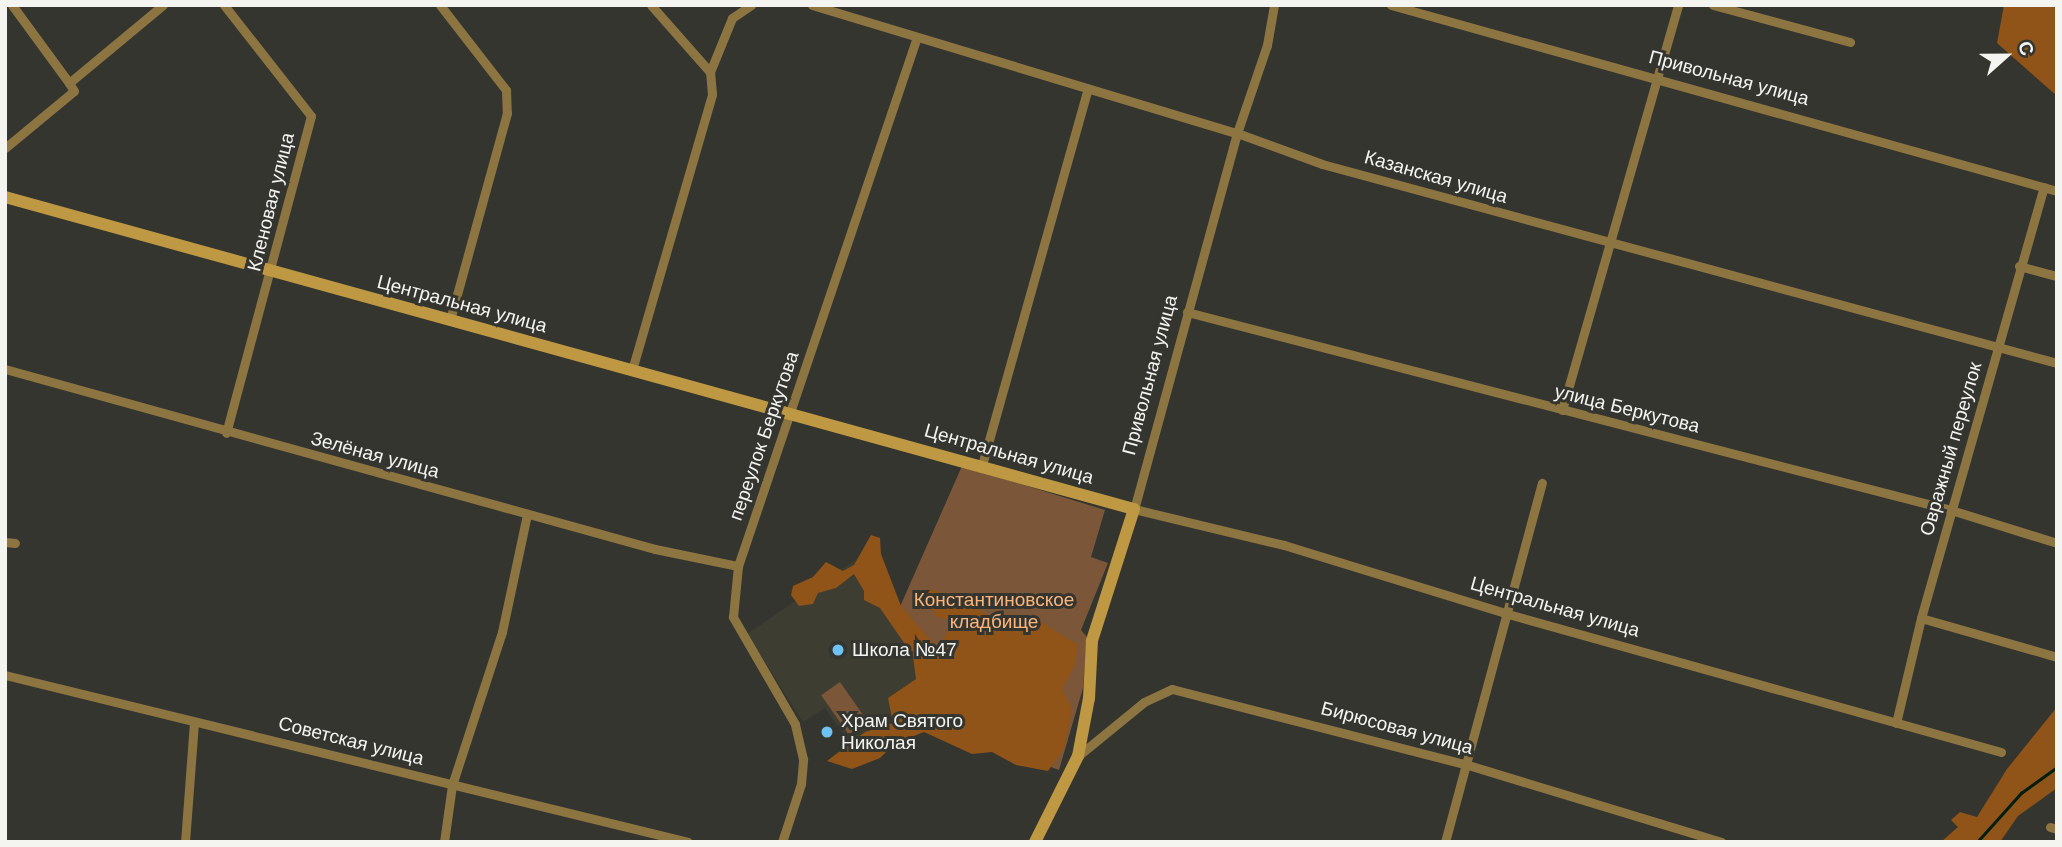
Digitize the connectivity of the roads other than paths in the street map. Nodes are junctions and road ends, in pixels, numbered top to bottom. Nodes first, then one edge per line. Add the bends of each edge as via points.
1 (12, 5) edge
2 (163, 5) edge
3 (224, 5) edge
4 (440, 5) edge
5 (650, 5) edge
6 (751, 5) edge
7 (813, 5) edge
8 (1274, 5) edge
9 (1391, 5) edge
10 (1678, 5) edge
11 (1713, 5) edge
12 (917, 37) junction
13 (1850, 43) dead end
14 (710, 72) junction
15 (1658, 79) junction
16 (68, 83) junction
17 (1088, 89) junction
18 (1237, 133) junction
19 (5, 148) edge
20 (2043, 187) junction
21 (2057, 191) edge
22 (5, 197) edge
23 (1609, 243) junction
24 (2019, 266) junction
25 (272, 271) junction
26 (2057, 276) edge
27 (1187, 312) junction
28 (450, 320) junction
29 (1999, 347) junction
30 (2057, 363) edge
31 (5, 369) edge
32 (632, 370) junction
33 (1562, 410) junction
34 (790, 412) junction
35 (226, 433) junction
36 (982, 465) junction
37 (1542, 483) dead end
38 (1134, 509) junction
39 (1951, 510) junction
40 (527, 514) junction
41 (2057, 543) edge
42 (738, 566) junction
43 (1508, 614) junction
44 (1921, 618) junction
45 (2057, 657) edge
46 (5, 675) edge
47 (194, 721) junction
48 (1896, 723) junction
49 (2001, 752) dead end
50 (1078, 756) junction
51 (1468, 765) junction
52 (452, 785) junction
53 (185, 842) edge
54 (444, 842) edge
55 (688, 842) edge
56 (782, 842) edge
57 (1035, 842) edge
58 (1445, 842) edge
59 (1722, 842) edge

1 - 16 street
2 - 16 street
3 - 25 street, Кленовая улица via 311,116
4 - 28 street via 506,90 507,113
5 - 14 street
6 - 14 street via 732,18
7 - 12 street, Казанская улица
8 - 18 street, Привольная улица via 1267,45
9 - 15 street, Привольная улица
10 - 15 street
11 - 13 street
12 - 17 street, Казанская улица
12 - 34 street, переулок Беркутова
14 - 32 street via 712,94
15 - 20 street, Привольная улица
15 - 23 street
16 - 19 street via 74,91
17 - 18 street, Казанская улица
17 - 36 street
18 - 23 street, Казанская улица via 1322,164
18 - 27 street, Привольная улица
20 - 21 street, Привольная улица
20 - 24 street, Овражный переулок
22 - 25 street, Центральная улица
23 - 29 street, Казанская улица
23 - 33 street
24 - 26 street
24 - 29 street, Овражный переулок
25 - 28 street, Центральная улица
25 - 35 street, Кленовая улица
27 - 33 street, улица Беркутова
27 - 38 street, Привольная улица
28 - 32 street, Центральная улица
29 - 30 street, Казанская улица
29 - 39 street, Овражный переулок
31 - 35 street, Зелёная улица
32 - 34 street, Центральная улица
33 - 39 street, улица Беркутова
34 - 36 street, Центральная улица
34 - 42 street, переулок Беркутова
35 - 40 street, Зелёная улица
36 - 38 street, Центральная улица
37 - 43 street
38 - 43 street, Центральная улица via 1284,545
38 - 50 street, Привольная улица via 1092,642 1089,698
39 - 41 street, улица Беркутова
39 - 44 street, Овражный переулок
40 - 42 street, Зелёная улица
40 - 52 street via 502,632
42 - 56 street, переулок Беркутова via 733,617 795,724 803,759 801,784
43 - 48 street, Центральная улица
43 - 51 street
44 - 45 street
44 - 48 street, Овражный переулок
46 - 47 street, Советская улица
47 - 52 street, Советская улица
47 - 53 street
48 - 49 street, Центральная улица
50 - 51 street, Бирюсовая улица via 1144,702 1172,690
50 - 57 street, Привольная улица
51 - 58 street
51 - 59 street, Бирюсовая улица
52 - 54 street
52 - 55 street, Советская улица

